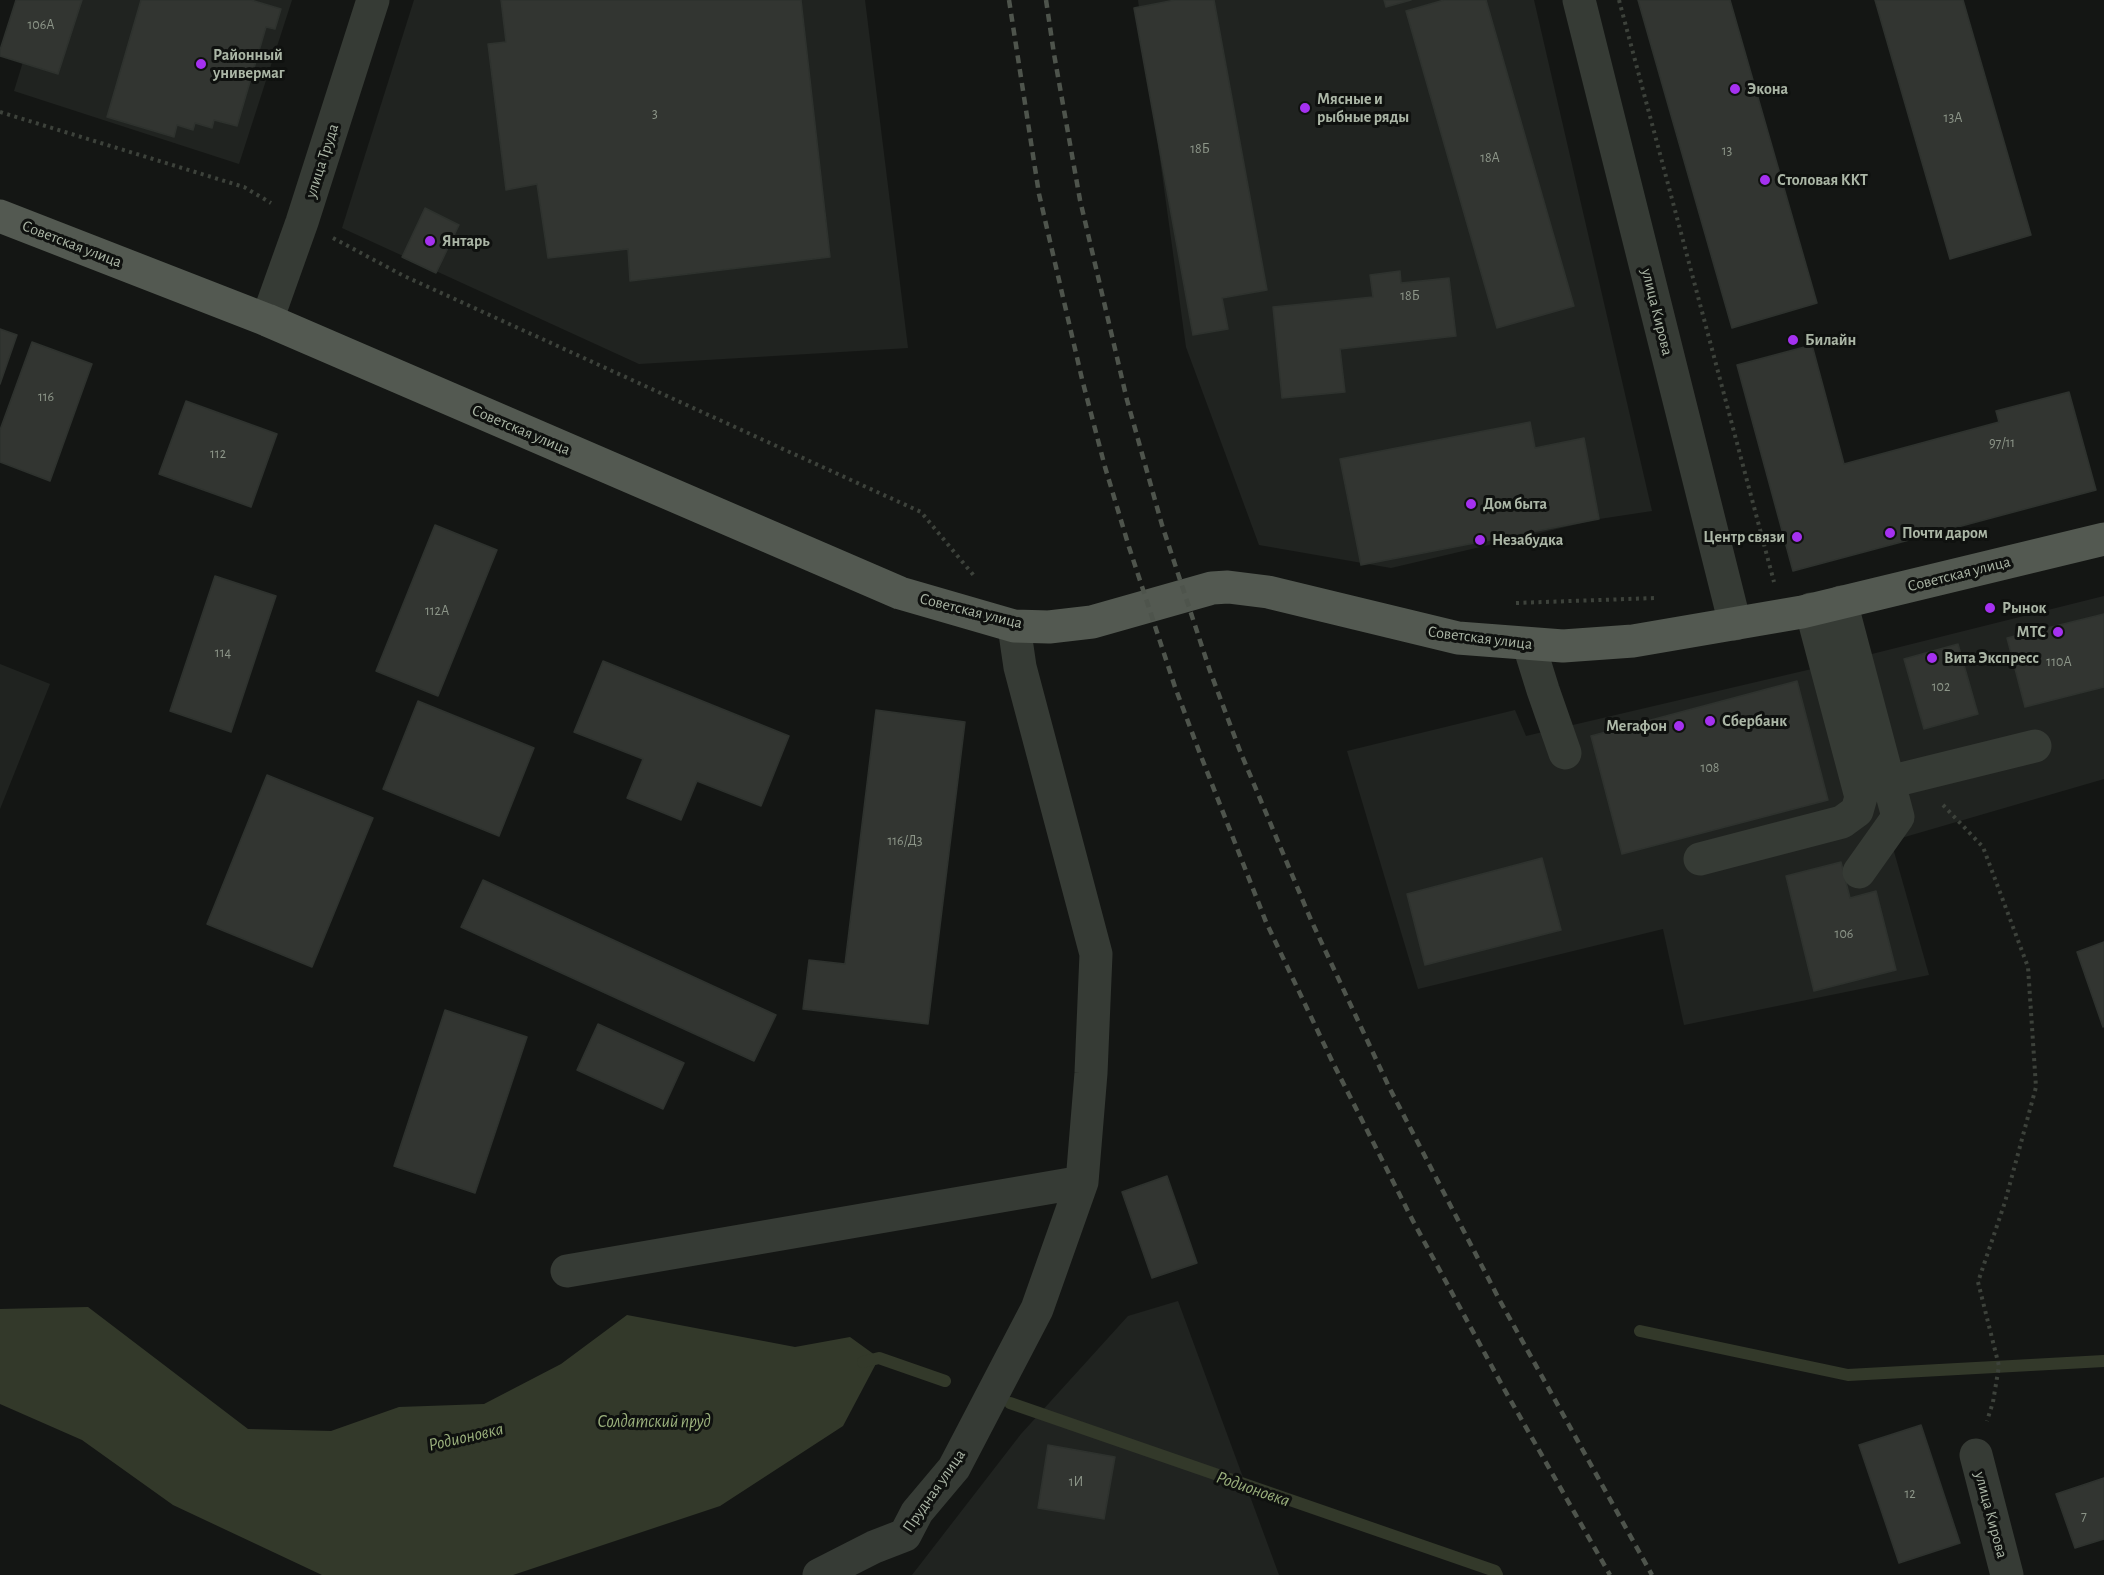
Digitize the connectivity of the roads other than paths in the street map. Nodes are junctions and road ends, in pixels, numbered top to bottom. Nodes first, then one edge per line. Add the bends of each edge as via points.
1 (373, 0) edge
2 (1578, 0) edge
3 (0, 216) edge
4 (267, 320) junction
5 (2104, 539) edge
6 (1826, 606) junction
7 (1731, 608) junction
8 (1014, 626) junction
9 (1529, 645) junction
10 (2035, 746) dead end
11 (1565, 753) dead end
12 (1902, 779) junction
13 (1700, 859) dead end
14 (1859, 872) dead end
15 (1082, 1182) junction
16 (567, 1271) dead end
17 (1976, 1455) road end
18 (819, 1575) edge
19 (2007, 1575) edge

1 - 4 street, улица Труда
2 - 7 street, улица Кирова
3 - 4 main road, Советская улица
4 - 8 main road, Советская улица via 900,593
5 - 6 main road, Советская улица
6 - 7 main road, Советская улица
6 - 12 street
6 - 13 street via 1862,797 1857,811 1842,822
7 - 9 main road, Советская улица via 1633,641
8 - 9 main road, Советская улица via 1092,622 1212,588 1228,587 1268,592 1458,638
8 - 15 street, Прудная улица via 1020,667 1096,954
9 - 11 street
10 - 12 street
12 - 14 street via 1898,817
15 - 16 street
15 - 18 street, Прудная улица via 1037,1309 954,1468 917,1512 905,1535
17 - 19 street, улица Кирова

